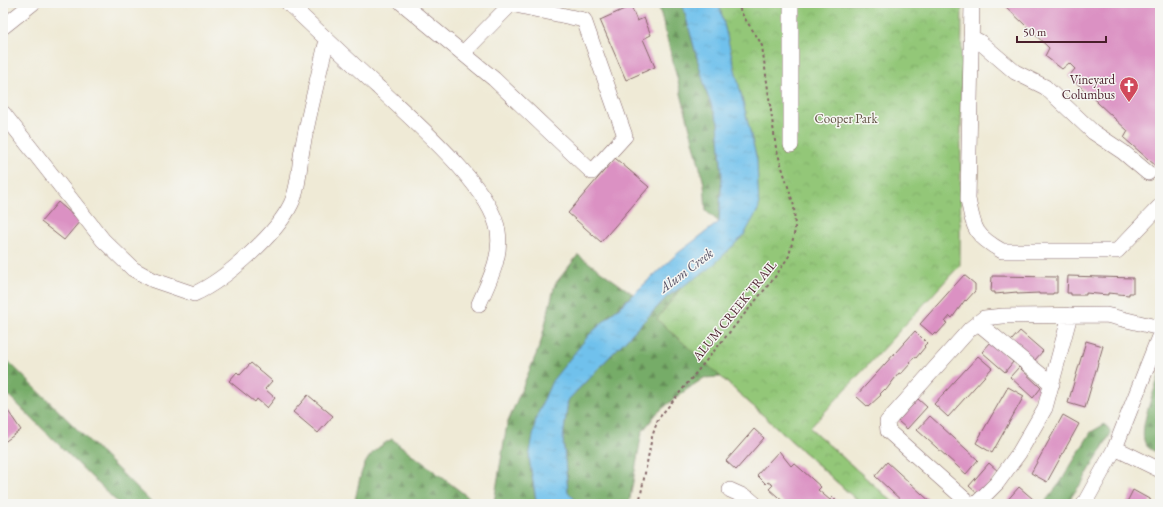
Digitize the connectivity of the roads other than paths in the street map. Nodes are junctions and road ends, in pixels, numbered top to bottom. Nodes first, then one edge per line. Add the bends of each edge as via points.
1 (32, 3) edge
2 (288, 3) edge
3 (402, 3) edge
4 (511, 3) edge
5 (791, 3) edge
6 (972, 3) edge
7 (3, 27) edge
8 (971, 37) junction
9 (327, 40) junction
10 (464, 53) junction
11 (3, 113) edge
12 (791, 145) dead end
13 (1148, 174) dead end
14 (1159, 207) edge
15 (479, 304) dead end
16 (1070, 315) junction
17 (978, 323) junction
18 (1160, 328) edge
19 (1160, 334) edge
20 (1052, 384) junction
21 (1115, 448) junction
22 (1160, 470) edge
23 (730, 490) dead end
24 (755, 504) edge
25 (970, 504) edge
26 (976, 504) edge
27 (1084, 504) edge

1 - 7 street
2 - 9 street
3 - 10 street
4 - 10 street
4 - 10 street via 584,20 625,136 592,172
5 - 12 street
6 - 8 street
8 - 13 street via 1015,72 1045,87 1093,132 1123,152
8 - 14 street via 968,200 973,227 989,243 1002,251 1116,251
9 - 11 street via 309,114 292,203 279,224 260,244 208,288 194,294 152,280 133,269 103,240
9 - 15 street via 460,168 481,193 492,212 498,231 498,253 492,276
16 - 17 street via 1002,316 984,318
16 - 18 street via 1106,315
16 - 20 street
17 - 20 street
17 - 25 street via 887,422 888,431
19 - 21 street
20 - 26 street via 1045,408 1019,453 997,483
21 - 22 street
21 - 27 street
23 - 24 street

